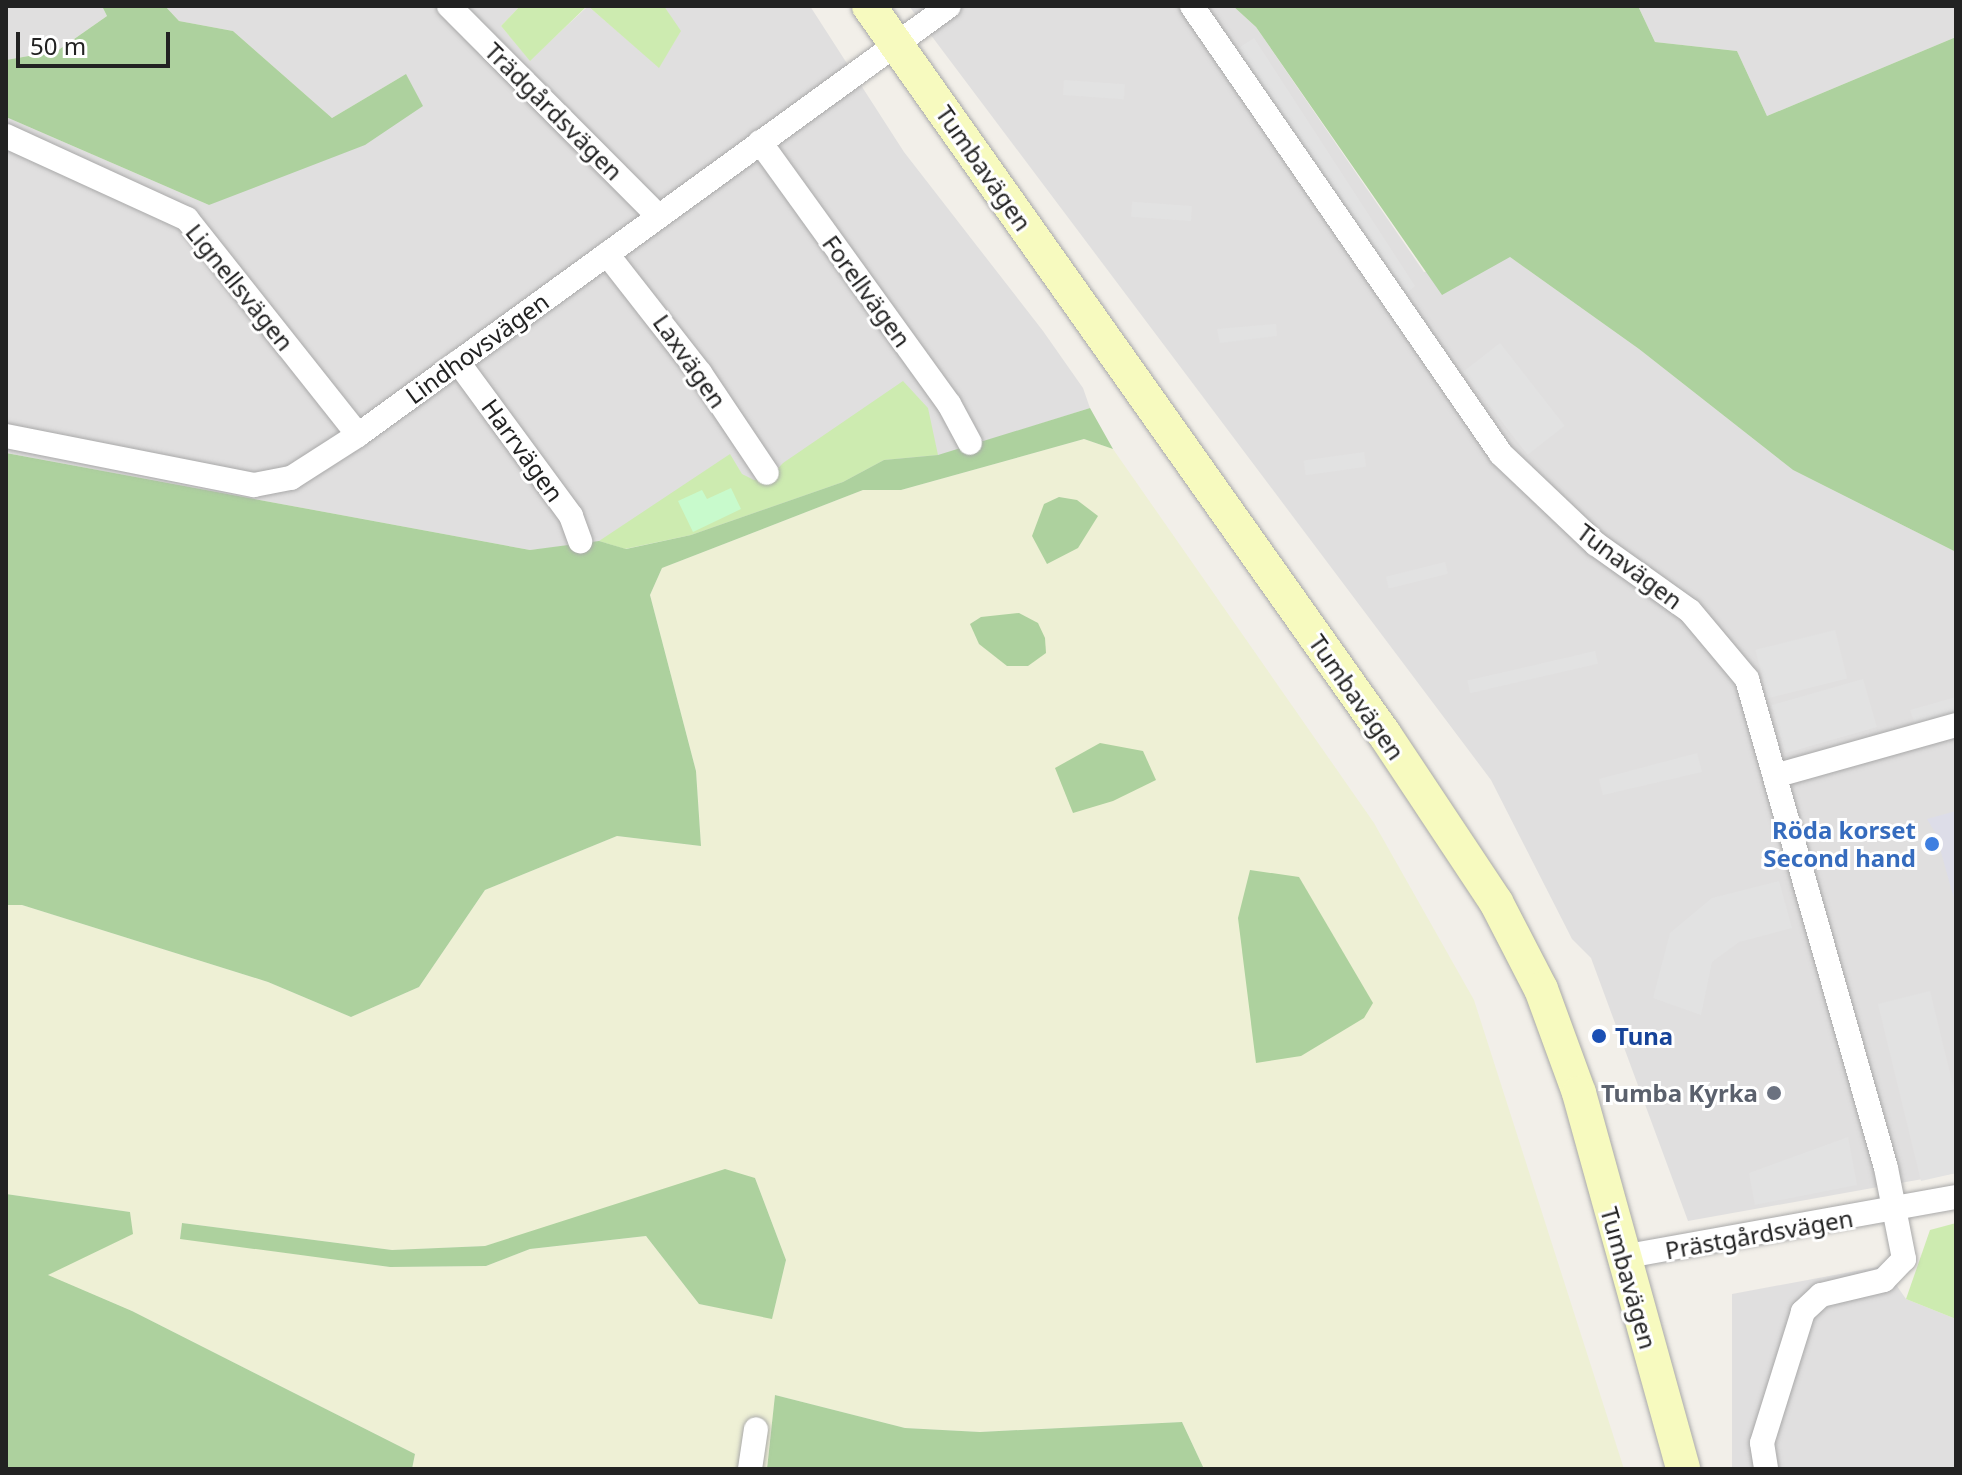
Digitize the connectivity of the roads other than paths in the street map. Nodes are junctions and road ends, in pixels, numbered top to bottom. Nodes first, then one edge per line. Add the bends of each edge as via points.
1 (449, 6) edge
2 (869, 6) edge
3 (949, 6) edge
4 (1192, 6) edge
5 (895, 42) junction
6 (6, 136) edge
7 (760, 142) junction
8 (658, 216) junction
9 (607, 254) junction
10 (458, 362) junction
11 (358, 435) junction
12 (6, 436) edge
13 (970, 443) dead end
14 (767, 473) dead end
15 (580, 541) dead end
16 (1956, 725) edge
17 (1778, 775) junction
18 (1956, 1197) edge
19 (1895, 1210) junction
20 (1622, 1257) junction
21 (756, 1429) dead end
22 (750, 1469) edge
23 (1683, 1469) edge
24 (1766, 1469) edge

1 - 8 street, Trädgårdsvägen
2 - 5 main road, Tumbavägen
3 - 5 street, Lindhovsvägen
4 - 17 street, Tunavägen via 1501,454 1596,544 1690,611 1740,664
5 - 7 street, Lindhovsvägen
5 - 20 main road, Tumbavägen via 1385,735 1496,902 1535,977 1579,1093
6 - 11 street, Lignellsvägen via 187,219
7 - 8 street, Lindhovsvägen
7 - 13 street, Forellvägen via 949,404
8 - 9 street, Lindhovsvägen
9 - 10 street, Lindhovsvägen
9 - 14 street, Laxvägen via 682,349
10 - 11 street, Lindhovsvägen
10 - 15 street, Harrvägen via 571,516
11 - 12 street, Lindhovsvägen via 291,478 254,485
16 - 17 street
17 - 19 street, Tunavägen
18 - 19 street, Prästgårdsvägen
19 - 20 street, Prästgårdsvägen
19 - 24 street via 1903,1251 1900,1267 1884,1280 1821,1295 1797,1323 1762,1443
20 - 23 main road, Tumbavägen
21 - 22 street

